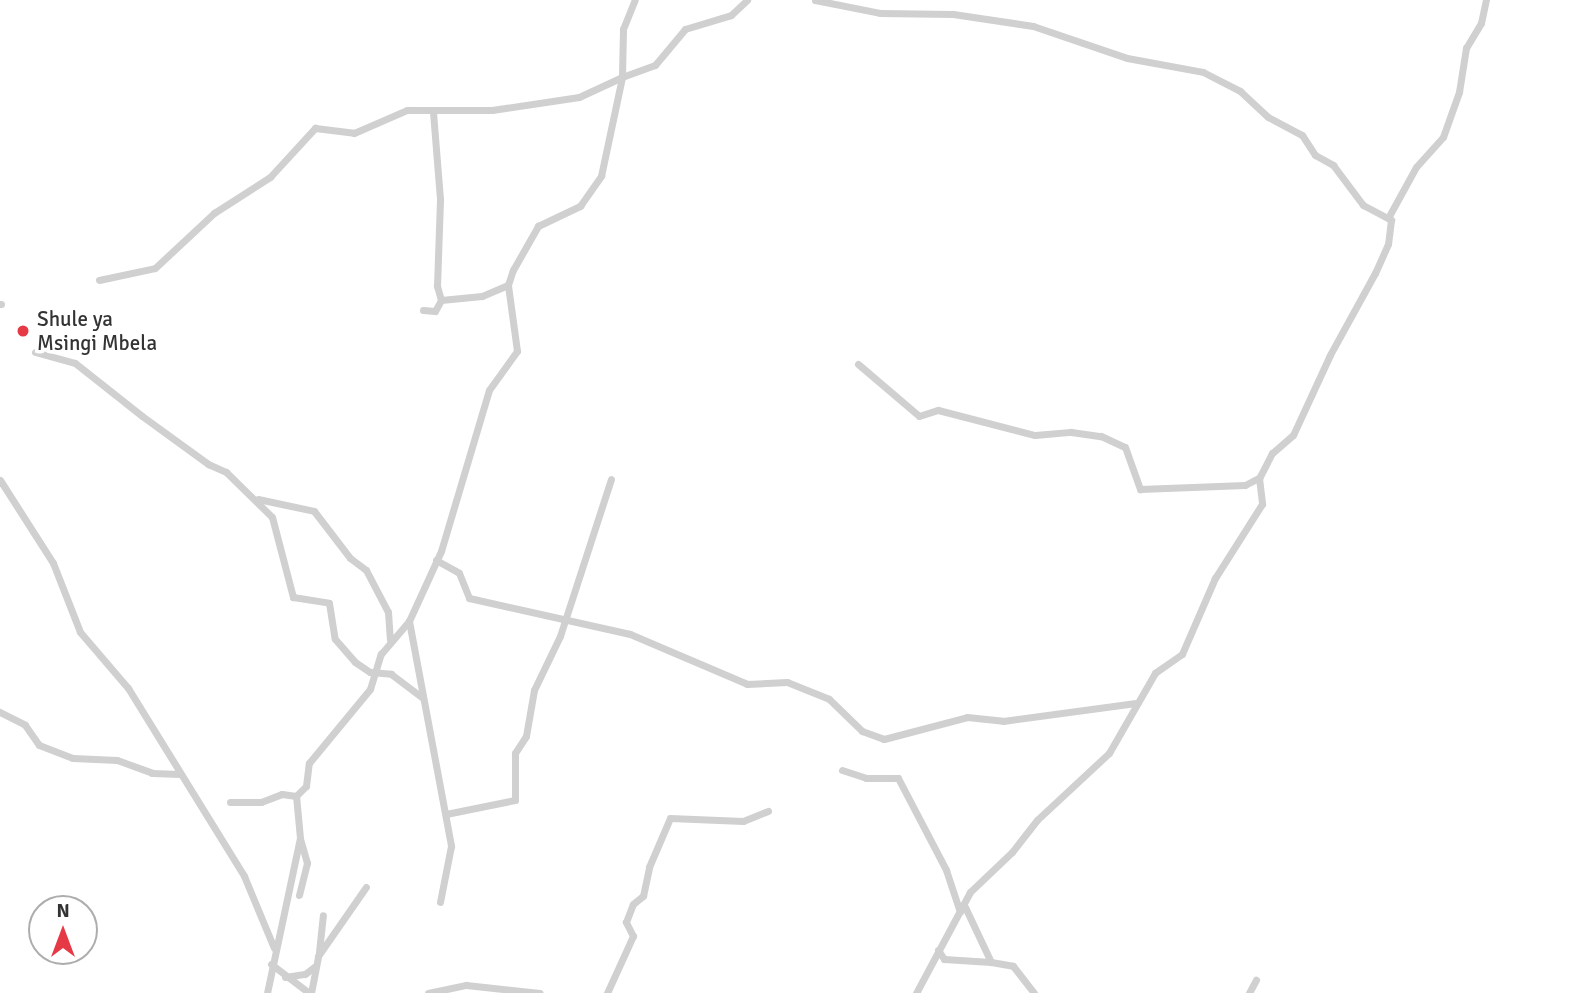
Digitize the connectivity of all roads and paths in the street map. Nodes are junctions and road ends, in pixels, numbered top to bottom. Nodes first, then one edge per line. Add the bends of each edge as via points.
1 (635, 0) edge
2 (747, 0) edge
3 (815, 0) edge
4 (1486, 0) edge
5 (622, 77) junction
6 (433, 112) junction
7 (1388, 218) junction
8 (99, 280) dead end
9 (508, 285) junction
10 (440, 300) junction
11 (423, 310) dead end
12 (35, 352) dead end
13 (858, 364) dead end
14 (1259, 478) junction
15 (611, 479) dead end
16 (0, 480) edge
17 (245, 493) junction
18 (436, 560) junction
19 (409, 621) junction
20 (565, 621) junction
21 (390, 639) junction
22 (378, 673) junction
23 (422, 697) junction
24 (1136, 703) junction
25 (0, 712) edge
26 (842, 770) dead end
27 (180, 774) junction
28 (296, 796) junction
29 (230, 802) dead end
30 (768, 811) dead end
31 (446, 814) junction
32 (300, 838) junction
33 (366, 887) dead end
34 (299, 895) dead end
35 (440, 902) dead end
36 (963, 910) junction
37 (323, 915) dead end
38 (274, 949) junction
39 (938, 950) junction
40 (318, 956) junction
41 (991, 962) junction
42 (271, 964) junction
43 (314, 967) junction
44 (285, 977) junction
45 (1256, 980) dead end
46 (267, 993) edge
47 (310, 993) edge
48 (428, 993) edge
49 (540, 993) edge
50 (607, 993) edge
51 (916, 993) edge
52 (1034, 993) edge
53 (1249, 993) edge

1 - 5 street via 623,29
2 - 5 street via 731,15 685,29 655,65
3 - 7 street via 880,13 953,14 1033,26 1127,58 1203,72 1240,91 1268,117 1301,135 1315,155 1333,165 1363,205
4 - 7 street via 1481,23 1466,48 1459,92 1443,137 1416,167
5 - 6 street via 579,97
5 - 9 street via 601,176 580,206 538,226
6 - 8 street via 407,110 354,133 315,128 270,177 214,213 155,268
6 - 10 street via 440,199
7 - 14 street via 1388,244 1376,273 1330,355 1293,435 1272,453
9 - 10 street via 482,296
9 - 18 street via 517,351 489,390 468,474
10 - 11 street via 435,311
12 - 17 street via 75,363 142,416 226,472
13 - 14 street via 919,415 939,410 1035,435 1071,432 1101,436 1125,447 1140,489 1245,485
14 - 24 street via 1262,504 1215,578 1182,654 1155,673
15 - 20 street
16 - 27 street via 53,563 80,632 128,688
17 - 21 street via 267,503 294,503 302,512 314,511 350,558 366,570 388,612
17 - 22 street via 272,517 293,597 329,603 335,639 365,669
18 - 19 street
18 - 20 street via 459,573 469,598
19 - 21 street
19 - 23 street
20 - 24 street via 630,634 747,684 786,682 829,699 862,731 884,739 967,717 1003,721
20 - 31 street via 534,690 526,736 515,753 515,800
21 - 22 street
22 - 23 street via 409,684
22 - 28 street via 362,702 309,763 306,786
23 - 31 street
24 - 36 street via 1109,753 1037,820 971,892
25 - 27 street via 24,725 39,745 74,758 117,760 152,773
26 - 36 street via 866,778 898,778
27 - 38 street via 244,876
28 - 29 street
28 - 32 street
30 - 50 street via 743,821 670,818 651,859 643,896 633,904 626,922 633,936
31 - 35 street via 451,846
32 - 34 street via 307,863
32 - 38 street
33 - 40 street
36 - 39 street
36 - 41 street
37 - 40 street
38 - 42 street
39 - 41 street via 944,959
39 - 51 street
40 - 43 street
41 - 52 street via 1013,966
42 - 44 street
42 - 46 street
43 - 44 street via 305,974
43 - 47 street
44 - 47 street
45 - 53 street
48 - 49 street via 467,985

